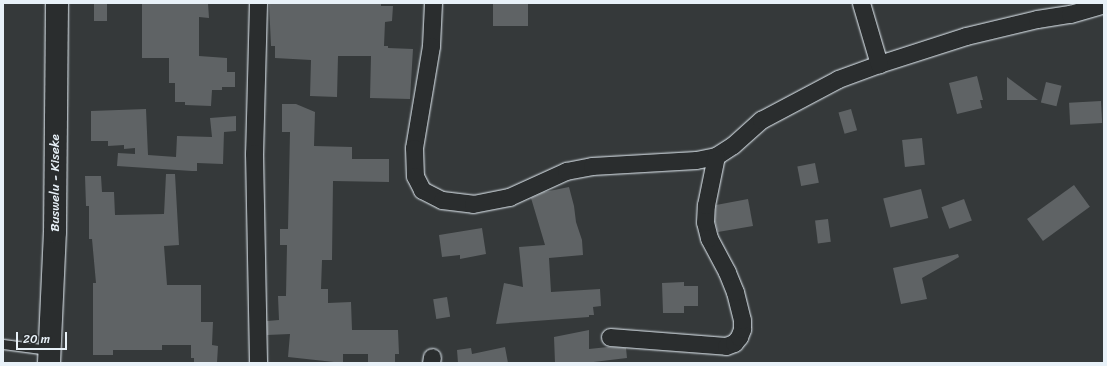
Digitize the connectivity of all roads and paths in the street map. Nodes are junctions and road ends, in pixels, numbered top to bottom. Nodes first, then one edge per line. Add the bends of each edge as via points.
1 (56, 3) edge
2 (258, 3) edge
3 (433, 3) edge
4 (861, 3) edge
5 (1104, 4) edge
6 (879, 64) junction
7 (716, 156) junction
8 (610, 337) dead end
9 (3, 344) edge
10 (49, 356) edge
11 (258, 363) edge

1 - 10 main road, Buswelu - Kiseke via 55,232
2 - 11 street via 254,153
3 - 7 street via 431,46 414,148 415,176 422,190 442,200 473,204 509,197 566,171 592,166 696,160
4 - 6 street
5 - 6 street via 1070,14 1000,27
6 - 7 street via 838,80 761,120 733,146
7 - 8 street via 706,205 706,222 709,238 735,292 742,320 739,337 734,343 726,346
9 - 10 lane

